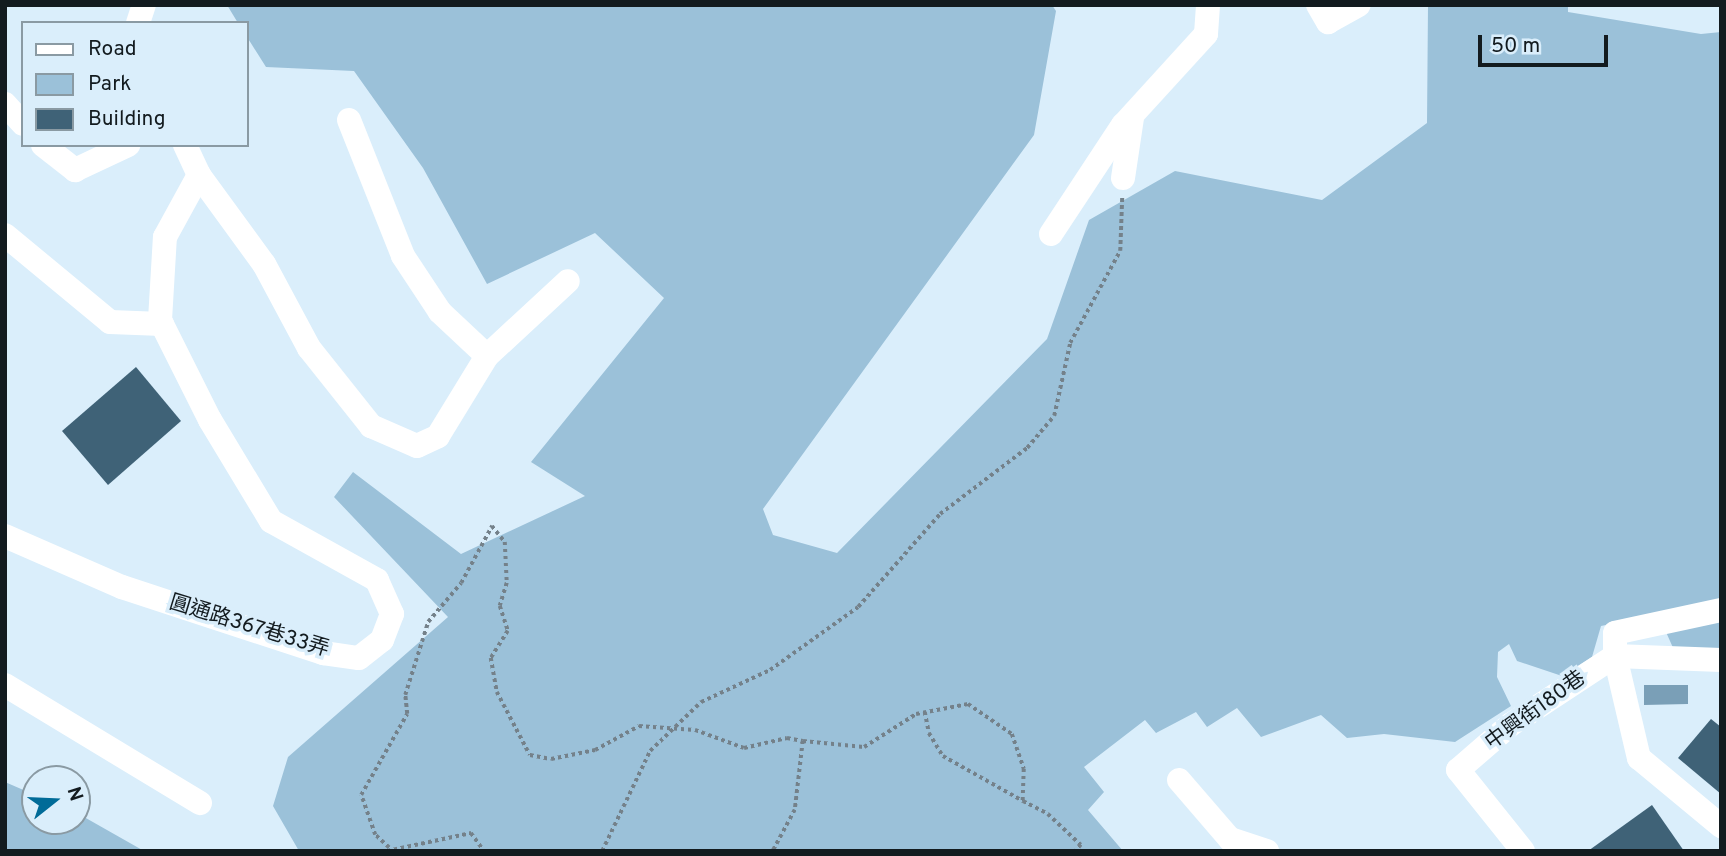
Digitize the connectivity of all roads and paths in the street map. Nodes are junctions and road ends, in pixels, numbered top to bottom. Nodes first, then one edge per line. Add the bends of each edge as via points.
1 (1208, 5) edge
2 (1318, 5) edge
3 (1359, 5) edge
4 (5, 104) edge
5 (349, 120) dead end
6 (1128, 120) junction
7 (21, 122) edge
8 (46, 147) edge
9 (124, 147) edge
10 (186, 147) edge
11 (199, 175) junction
12 (1123, 178) joint
13 (5, 234) edge
14 (1051, 234) dead end
15 (568, 281) dead end
16 (162, 324) junction
17 (487, 356) junction
18 (5, 536) edge
19 (1721, 610) edge
20 (1615, 656) junction
21 (1721, 660) edge
22 (5, 685) edge
23 (925, 711) junction
24 (672, 730) junction
25 (803, 741) junction
26 (1179, 780) dead end
27 (1023, 801) junction
28 (200, 803) dead end
29 (1721, 826) edge
30 (388, 849) edge
31 (484, 851) edge
32 (602, 851) edge
33 (773, 851) edge
34 (1076, 851) edge
35 (1267, 851) edge
36 (1523, 851) edge

1 - 6 street via 1206,34
2 - 3 street via 1328,22
4 - 7 street
5 - 17 street via 403,256 440,312
6 - 12 street
6 - 14 street
8 - 9 street via 75,170
10 - 11 street
11 - 16 street, 圓通路367巷33弄 via 165,237
11 - 17 street via 264,264 309,348 371,426 417,446 438,436
12 - 24 path via 1120,251 1070,343 1054,416 1027,448 940,514 858,607 770,670 701,702
13 - 16 street via 110,323
15 - 17 street
16 - 18 street, 圓通路367巷33弄 via 210,420 271,521 377,580 392,614 382,640 359,658 323,653 122,587
19 - 20 street via 1615,633
20 - 21 street
20 - 29 street via 1639,758
20 - 36 street, 中興街180巷 via 1510,725 1458,770
22 - 28 street
23 - 25 path via 864,747
23 - 27 path via 929,733 943,755
23 - 27 path via 968,704 1012,734 1024,769
24 - 25 path via 695,730 744,748 787,738
24 - 30 path via 639,726 595,750 551,759 530,755 498,692 491,658 508,631 500,606 507,583 505,542 492,526 461,583 428,622 405,695 407,714 361,794 375,835
24 - 32 path via 650,751
25 - 33 path via 794,810
26 - 35 street via 1230,839
27 - 34 path via 1048,814 1080,845
30 - 31 path via 471,833

